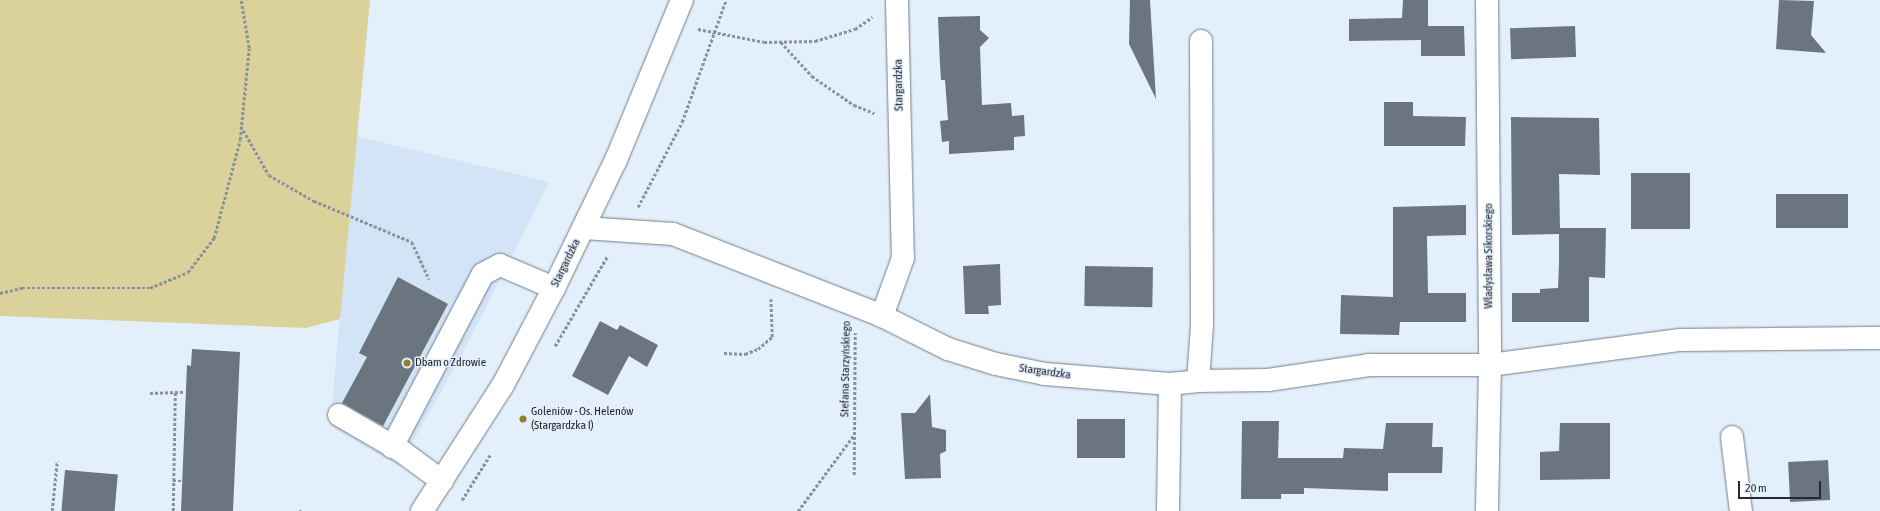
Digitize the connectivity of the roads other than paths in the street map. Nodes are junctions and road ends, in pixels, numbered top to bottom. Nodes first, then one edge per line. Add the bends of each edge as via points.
1 (682, 0) edge
2 (897, 0) edge
3 (1487, 0) edge
4 (1201, 41) dead end
5 (584, 228) junction
6 (554, 288) junction
7 (882, 316) junction
8 (1880, 338) edge
9 (1490, 365) junction
10 (1198, 381) junction
11 (1170, 384) junction
12 (339, 415) dead end
13 (1732, 437) dead end
14 (392, 447) junction
15 (442, 481) junction
16 (422, 511) edge
17 (1168, 511) edge
18 (1487, 511) edge
19 (1741, 511) edge

1 - 5 street, Stargardzka via 616,160
2 - 7 street, Stargardzka via 903,258
3 - 9 street, Władysława Sikorskiego
4 - 10 street via 1202,325
5 - 6 street, Stargardzka
5 - 7 street via 673,234 770,269
6 - 14 street via 500,265 483,274
6 - 15 street, Stargardzka via 503,385
7 - 11 street, Stargardzka via 948,349 996,364 1045,374
8 - 9 street, Stargardzka via 1680,340
9 - 10 street, Stargardzka via 1369,366 1268,380
9 - 18 street, Władysława Sikorskiego
10 - 11 street, Stargardzka
11 - 17 street
12 - 14 street
13 - 19 street
14 - 15 street
15 - 16 street, Stargardzka

